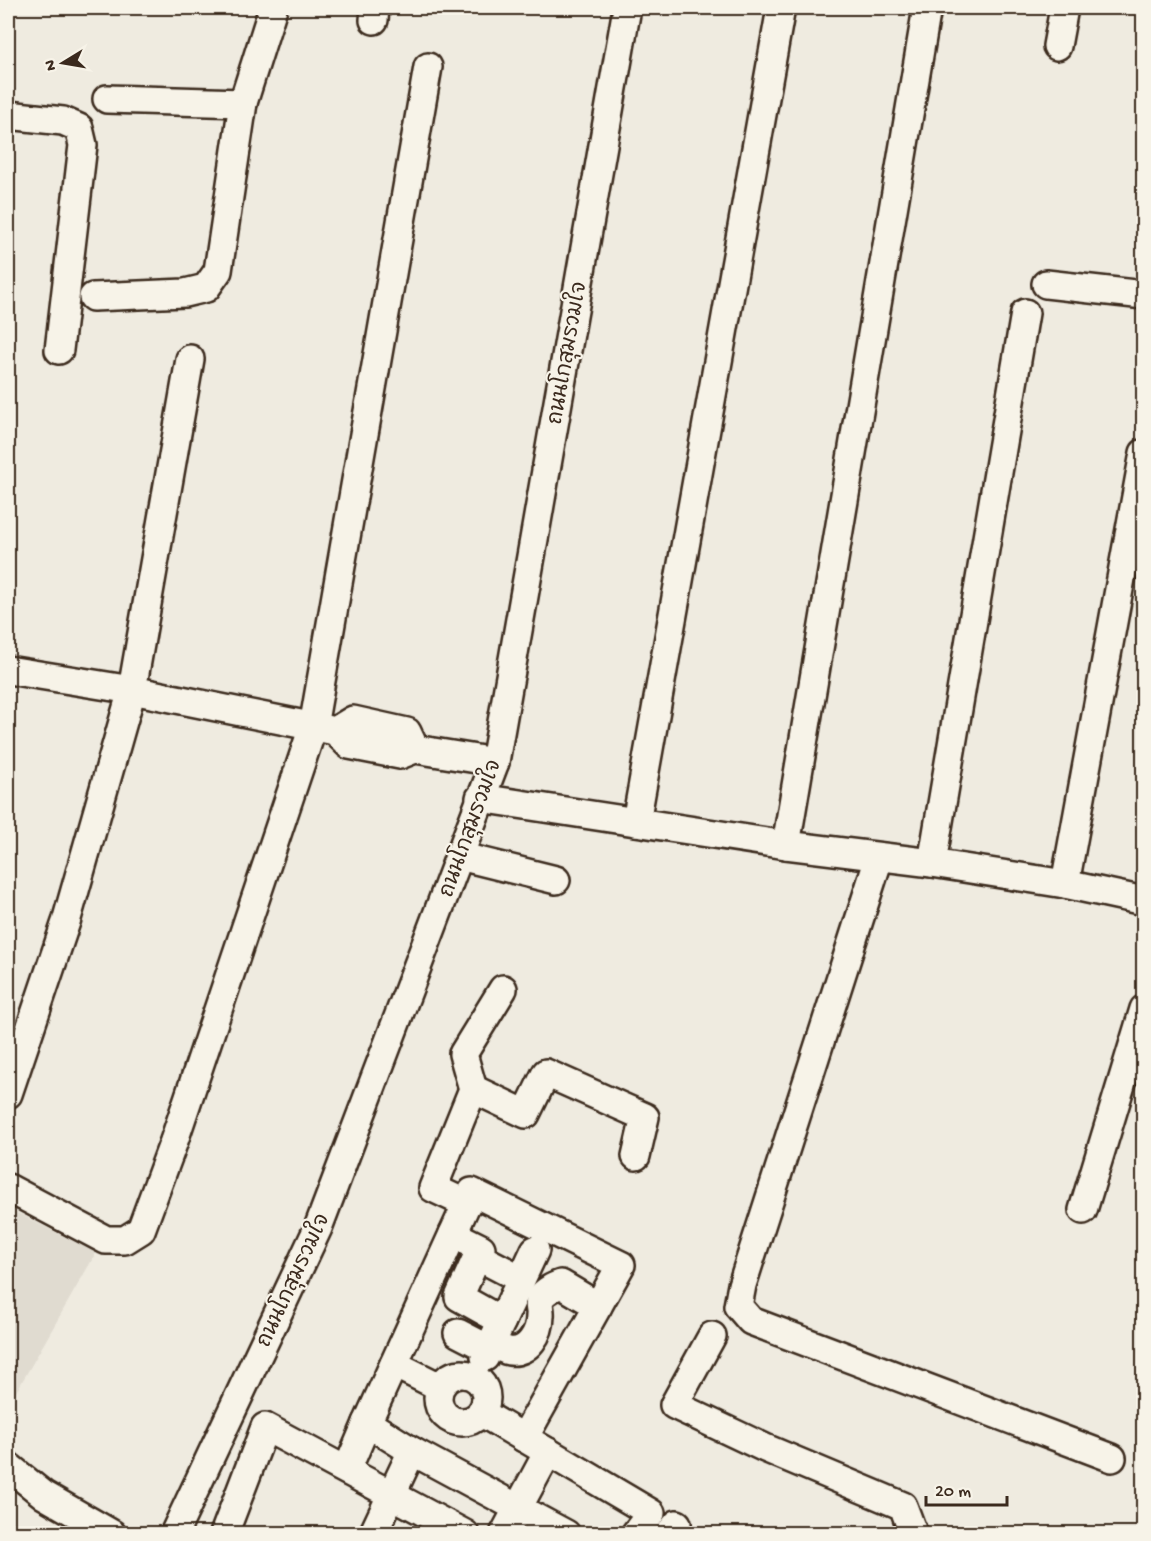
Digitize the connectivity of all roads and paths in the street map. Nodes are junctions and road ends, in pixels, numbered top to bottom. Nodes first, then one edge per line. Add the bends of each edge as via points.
1 (273, 8) edge
2 (627, 8) edge
3 (781, 8) edge
4 (927, 8) edge
5 (1064, 8) edge
6 (1057, 46) dead end
7 (428, 67) dead end
8 (107, 99) dead end
9 (243, 103) junction
10 (8, 115) edge
11 (1046, 284) dead end
12 (1143, 295) edge
13 (93, 297) dead end
14 (1025, 313) dead end
15 (59, 350) dead end
16 (190, 359) dead end
17 (1143, 453) edge
18 (8, 670) edge
19 (132, 690) junction
20 (324, 729) junction
21 (495, 762) junction
22 (480, 798) junction
23 (636, 822) junction
24 (786, 845) junction
25 (459, 856) junction
26 (879, 858) junction
27 (932, 863) junction
28 (556, 880) dead end
29 (1065, 884) junction
30 (1143, 901) edge
31 (503, 989) dead end
32 (1143, 1010) edge
33 (473, 1089) junction
34 (8, 1094) edge
35 (636, 1156) dead end
36 (8, 1188) edge
37 (466, 1203) junction
38 (1083, 1210) dead end
39 (453, 1234) junction
40 (535, 1250) dead end
41 (477, 1256) junction
42 (521, 1279) junction
43 (598, 1306) junction
44 (458, 1333) dead end
45 (712, 1336) dead end
46 (494, 1338) junction
47 (394, 1364) junction
48 (476, 1377) junction
49 (440, 1387) junction
50 (482, 1413) junction
51 (367, 1423) junction
52 (524, 1438) junction
53 (412, 1450) junction
54 (548, 1452) junction
55 (1112, 1458) dead end
56 (8, 1466) edge
57 (347, 1470) junction
58 (392, 1494) junction
59 (518, 1508) junction
60 (112, 1533) edge
61 (174, 1533) edge
62 (224, 1533) edge
63 (373, 1533) edge
64 (465, 1533) edge
65 (504, 1533) edge
66 (566, 1533) edge
67 (635, 1533) edge
68 (910, 1533) edge

1 - 9 street
2 - 21 street, ถนนโกสุมรวมใจ
3 - 23 street
4 - 24 street
5 - 6 street
7 - 20 street
8 - 9 street
9 - 13 street via 218,271 206,288 185,293
10 - 15 street via 63,121 79,128 83,145
11 - 12 street
14 - 27 street
16 - 19 street
17 - 29 street
18 - 19 street
19 - 20 street
19 - 34 street via 66,922
20 - 21 street via 353,720 407,732 415,749
20 - 36 street via 141,1230 125,1240 106,1240
21 - 22 street, ถนนโกสุมรวมใจ
22 - 23 street
22 - 25 street, ถนนโกสุมรวมใจ
23 - 24 street
24 - 26 street
25 - 28 street
25 - 61 street, ถนนโกสุมรวมใจ via 318,1228
26 - 27 street
26 - 55 street via 738,1306 751,1321
27 - 29 street
29 - 30 street
31 - 33 street via 463,1053
32 - 38 street
33 - 35 street via 526,1114 546,1073 645,1117
33 - 37 street via 433,1188
37 - 39 street
37 - 43 street via 472,1192 621,1265
39 - 41 street via 481,1248
39 - 47 street
40 - 42 street
41 - 42 street
41 - 46 street via 459,1297
42 - 46 street
43 - 46 street via 561,1284 542,1296 538,1328 529,1344 517,1352 506,1351
43 - 52 street
44 - 46 street
45 - 68 street via 674,1405 903,1506
46 - 48 street
47 - 49 street
47 - 51 street
48 - 49 street via 452,1375
48 - 50 street via 487,1398
49 - 50 street via 438,1403 447,1417 461,1423
50 - 52 street
51 - 53 street
51 - 57 street
52 - 54 street
53 - 58 street
53 - 59 street
54 - 59 street
54 - 67 street via 651,1513
56 - 60 street via 44,1495
57 - 58 street
57 - 62 street via 265,1427
58 - 63 street
58 - 64 street
59 - 65 street
59 - 66 street

